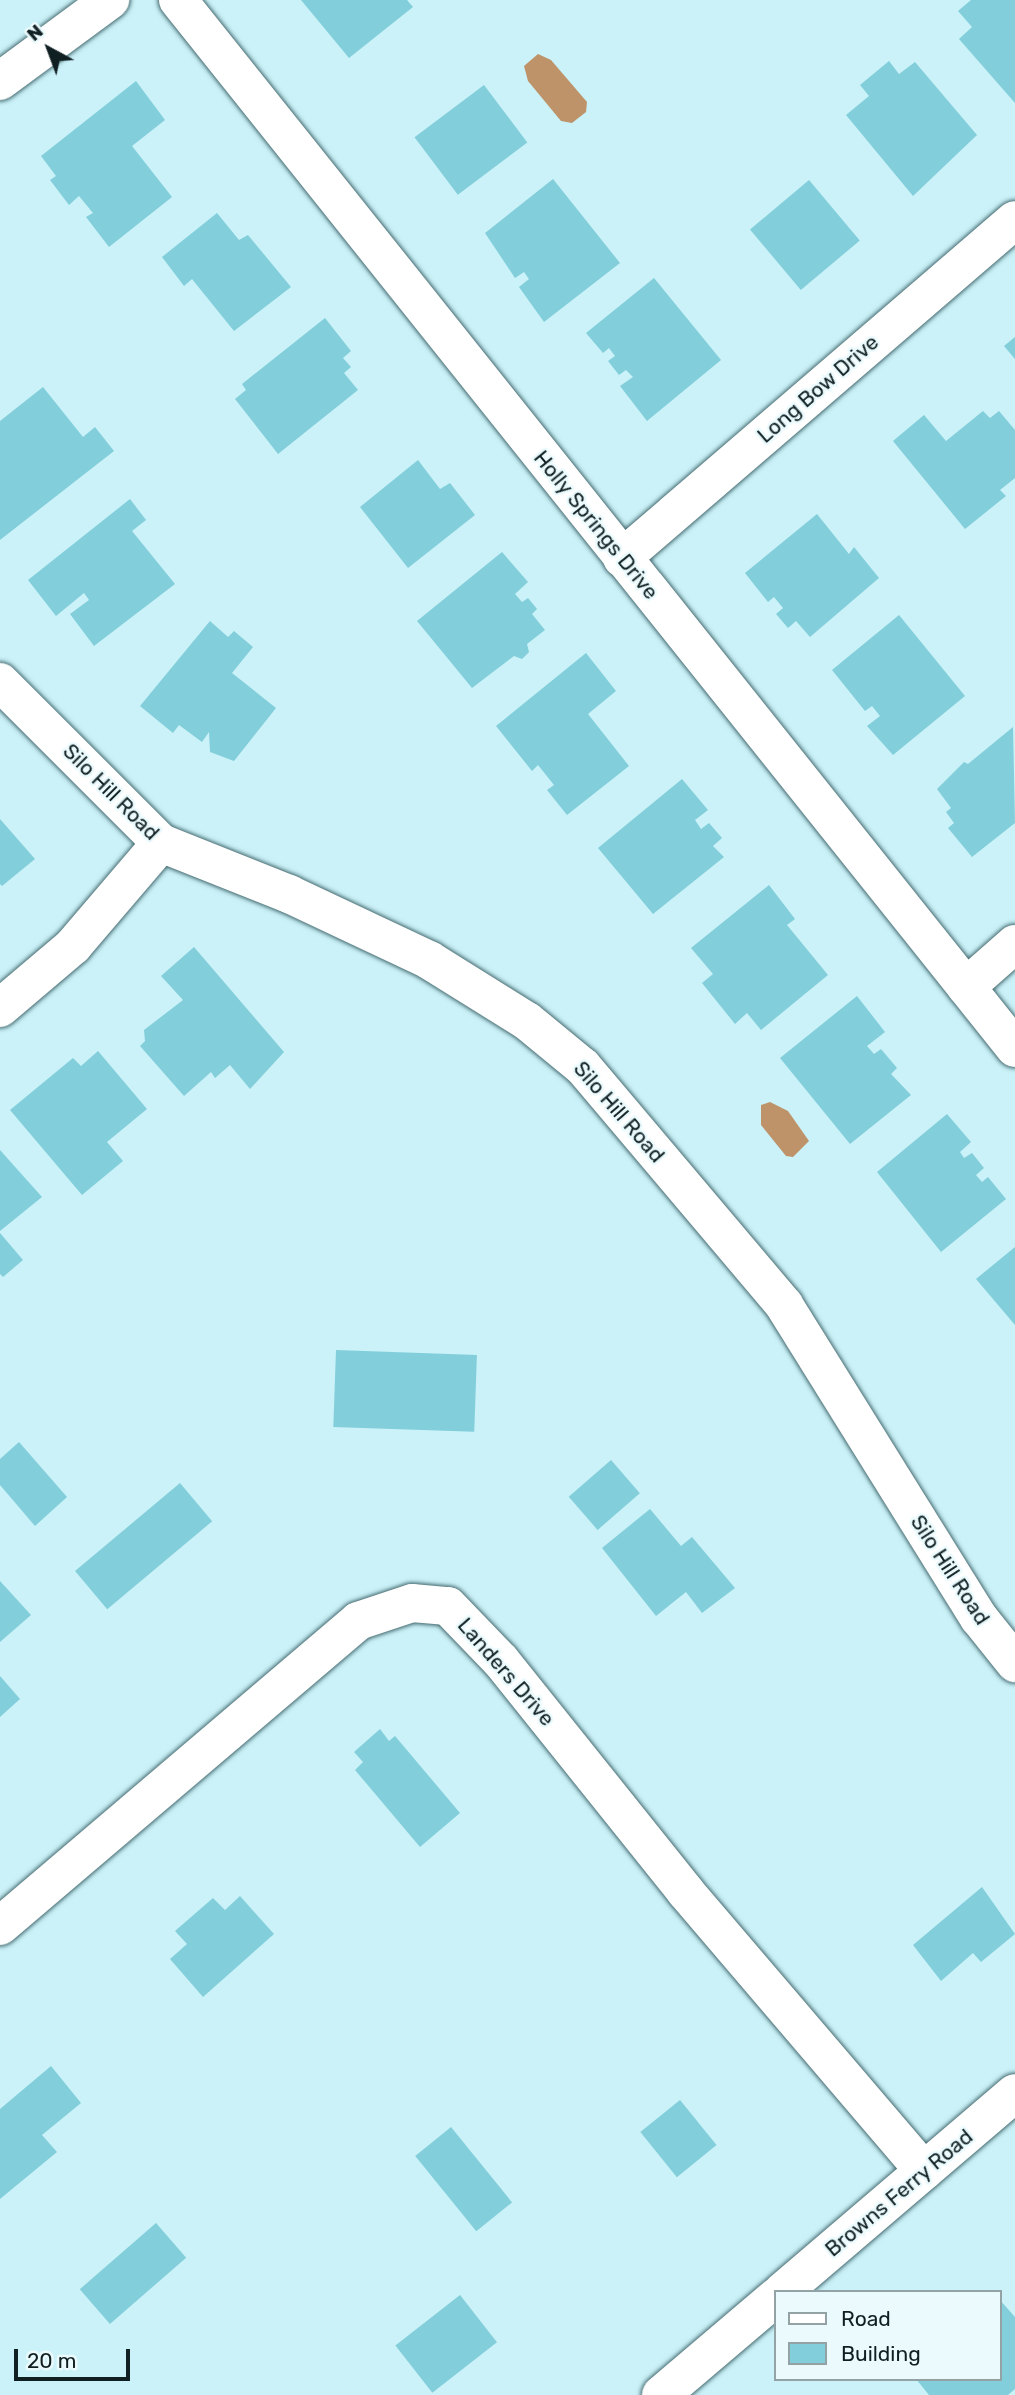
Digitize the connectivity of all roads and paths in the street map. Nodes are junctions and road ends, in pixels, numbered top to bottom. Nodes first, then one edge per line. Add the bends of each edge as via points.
1 (110, 0) edge
2 (178, 0) edge
3 (0, 81) edge
4 (1015, 220) edge
5 (622, 558) junction
6 (0, 682) edge
7 (161, 843) junction
8 (1015, 944) edge
9 (966, 987) junction
10 (0, 1008) edge
11 (1015, 1048) edge
12 (1015, 1663) edge
13 (0, 1926) edge
14 (1015, 2093) edge
15 (925, 2171) junction
16 (784, 2290) edge
17 (774, 2299) edge
18 (661, 2395) edge

1 - 3 street
2 - 5 street, Holly Springs Drive
4 - 5 street, Long Bow Drive
5 - 9 street, Holly Springs Drive
6 - 7 street, Silo Hill Road
7 - 10 street via 73,946
7 - 12 street, Silo Hill Road via 289,894 429,960 527,1021 583,1067 784,1305 978,1618
8 - 9 street
9 - 11 street, Holly Springs Drive
13 - 15 street, Landers Drive via 358,1621 412,1603 448,1606 501,1661 685,1891
14 - 15 street, Browns Ferry Road
15 - 16 street, Browns Ferry Road
17 - 18 street

